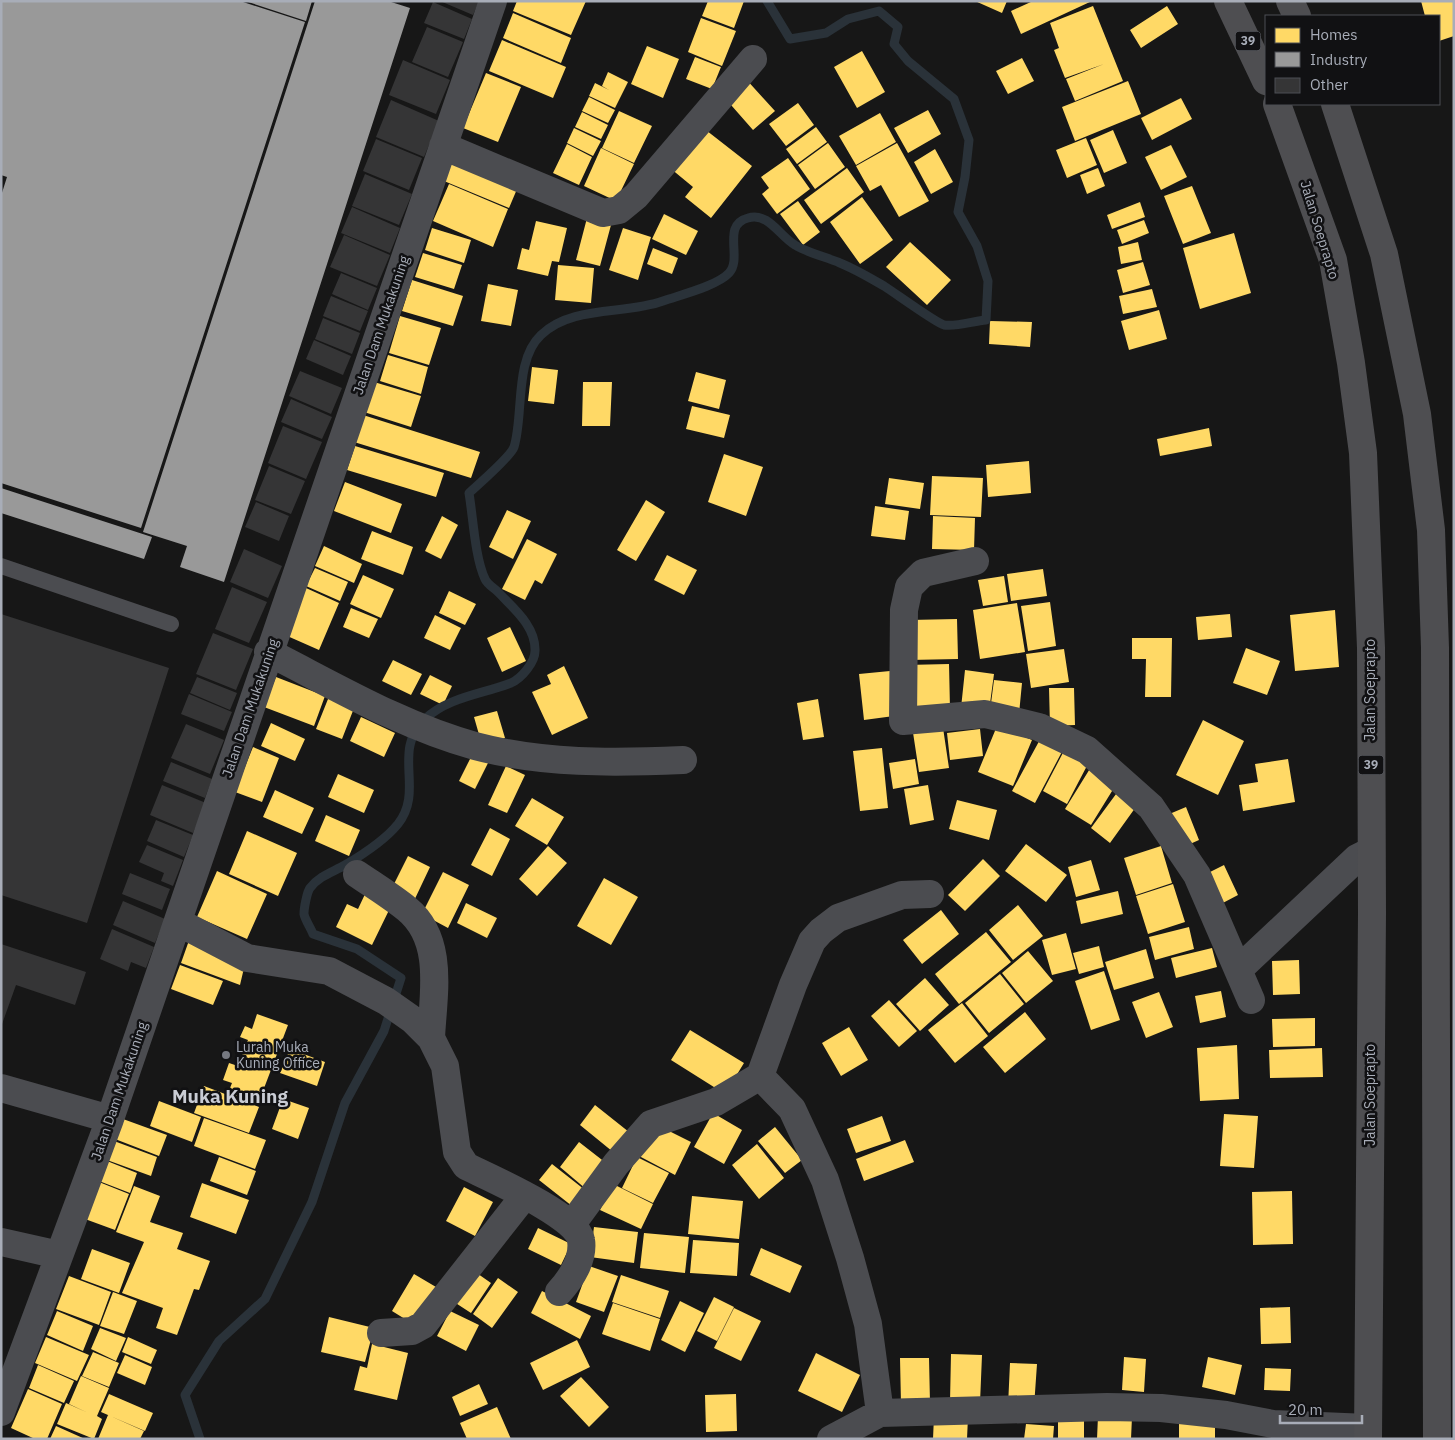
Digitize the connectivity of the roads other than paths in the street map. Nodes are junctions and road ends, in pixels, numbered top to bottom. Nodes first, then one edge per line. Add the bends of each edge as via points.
1 (493, 1) edge
2 (1228, 1) edge
3 (1290, 1) edge
4 (1297, 15) edge
5 (753, 59) dead end
6 (1265, 79) edge
7 (1277, 105) edge
8 (1334, 105) edge
9 (443, 146) junction
10 (975, 561) dead end
11 (1, 566) edge
12 (171, 624) dead end
13 (268, 652) junction
14 (683, 760) dead end
15 (1371, 851) junction
16 (357, 874) dead end
17 (930, 894) dead end
18 (178, 922) junction
19 (1238, 970) junction
20 (1251, 1000) dead end
21 (422, 1029) junction
22 (760, 1076) junction
23 (1, 1088) edge
24 (110, 1119) junction
25 (525, 1195) junction
26 (572, 1224) junction
27 (1, 1242) edge
28 (59, 1255) junction
29 (559, 1292) dead end
30 (381, 1333) dead end
31 (1, 1412) edge
32 (880, 1413) junction
33 (1368, 1434) edge
34 (831, 1439) edge
35 (1437, 1439) edge

1 - 9 street, Jalan Dam Mukakuning
2 - 6 highway, 39
3 - 4 highway
5 - 9 street via 636,196 620,210 603,212 578,204
7 - 15 highway, Jalan Soeprapto / 39 via 1333,260 1362,444 1371,648
8 - 35 highway via 1384,254 1417,414 1431,530 1435,658
9 - 13 street, Jalan Dam Mukakuning
10 - 19 street via 922,573 909,587 904,610 903,721 985,714 1039,727 1087,750 1151,807 1197,874
11 - 12 lane
13 - 14 street via 408,722 443,736 501,752 608,763
13 - 18 street, Jalan Dam Mukakuning
15 - 19 street via 1357,858
15 - 33 highway, Jalan Soeprapto / 39
16 - 21 street via 408,909 422,924 432,944 434,974
17 - 22 street via 902,895 838,918 812,940
18 - 21 street via 247,958 329,971 386,1001
18 - 24 street, Jalan Dam Mukakuning
19 - 20 street
21 - 25 street via 445,1066 460,1160
22 - 26 street via 716,1102 651,1124 616,1164
22 - 32 street via 792,1109 825,1180 868,1324
23 - 24 street
24 - 28 street, Jalan Dam Mukakuning
25 - 26 street
25 - 30 street via 423,1325 412,1331
26 - 29 street via 582,1239 580,1259
27 - 28 street
28 - 31 street, Jalan Dam Mukakuning
32 - 33 street via 1161,1408
32 - 34 street

